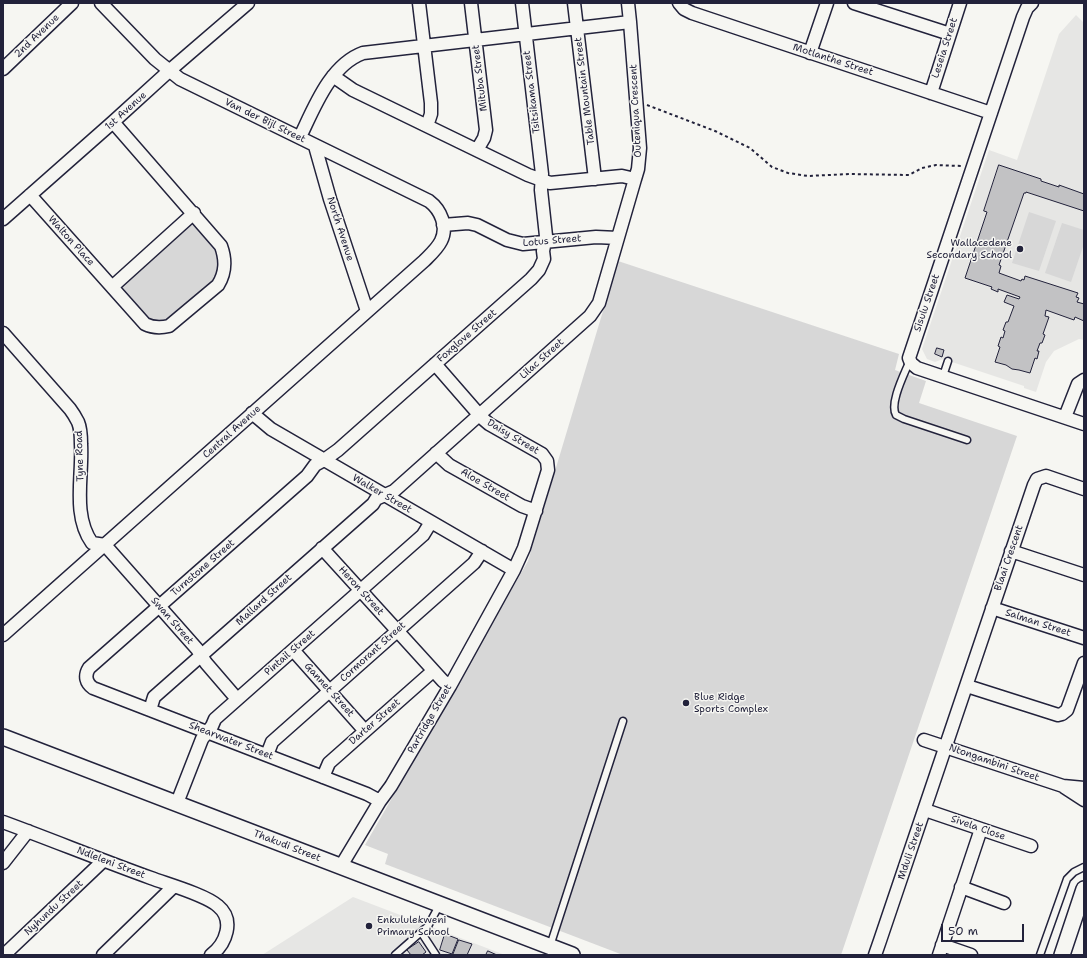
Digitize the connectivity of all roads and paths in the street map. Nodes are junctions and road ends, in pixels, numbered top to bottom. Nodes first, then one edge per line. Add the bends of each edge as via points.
1 (72, 3) edge
2 (101, 3) edge
3 (248, 3) edge
4 (419, 3) edge
5 (471, 3) edge
6 (522, 3) edge
7 (574, 3) edge
8 (628, 3) edge
9 (679, 3) edge
10 (827, 3) edge
11 (854, 3) edge
12 (960, 3) edge
13 (1032, 3) edge
14 (630, 22) junction
15 (577, 28) junction
16 (526, 34) junction
17 (950, 34) junction
18 (475, 39) junction
19 (424, 45) junction
20 (810, 53) junction
21 (3, 69) edge
22 (169, 71) junction
23 (333, 76) junction
24 (931, 93) junction
25 (637, 104) junction
26 (991, 113) junction
27 (113, 122) junction
28 (427, 126) junction
29 (300, 137) junction
30 (315, 146) junction
31 (477, 150) junction
32 (972, 169) junction
33 (595, 179) junction
34 (635, 179) junction
35 (542, 180) junction
36 (30, 195) junction
37 (194, 213) junction
38 (3, 219) edge
39 (443, 222) junction
40 (618, 238) junction
41 (545, 242) junction
42 (112, 287) junction
43 (367, 311) junction
44 (3, 333) edge
45 (910, 360) junction
46 (948, 361) dead end
47 (435, 364) junction
48 (943, 376) junction
49 (1084, 380) edge
50 (252, 413) junction
51 (479, 415) junction
52 (1065, 418) junction
53 (1084, 424) edge
54 (967, 440) dead end
55 (436, 453) junction
56 (324, 460) junction
57 (1084, 489) edge
58 (385, 495) junction
59 (536, 511) junction
60 (431, 522) junction
61 (105, 545) junction
62 (322, 548) junction
63 (482, 551) junction
64 (1011, 551) junction
65 (514, 570) junction
66 (1084, 575) edge
67 (360, 590) junction
68 (159, 607) junction
69 (992, 608) junction
70 (397, 631) junction
71 (3, 635) edge
72 (1084, 638) edge
73 (293, 650) junction
74 (201, 656) junction
75 (1084, 663) edge
76 (433, 670) junction
77 (86, 678) joint
78 (450, 686) junction
79 (967, 686) junction
80 (330, 691) junction
81 (237, 699) junction
82 (150, 710) junction
83 (623, 721) dead end
84 (365, 731) junction
85 (207, 732) junction
86 (3, 737) edge
87 (924, 740) dead end
88 (945, 747) junction
89 (267, 755) junction
90 (323, 777) junction
91 (1063, 786) junction
92 (1084, 788) edge
93 (1084, 800) edge
94 (380, 801) junction
95 (177, 803) junction
96 (925, 810) junction
97 (3, 822) edge
98 (981, 830) junction
99 (28, 831) junction
100 (1031, 846) dead end
101 (103, 861) junction
102 (3, 863) edge
103 (341, 866) junction
104 (1084, 867) edge
105 (173, 886) junction
106 (961, 887) junction
107 (1084, 889) edge
108 (1004, 903) dead end
109 (440, 904) junction
110 (1084, 913) edge
111 (421, 932) junction
112 (550, 946) junction
113 (940, 950) edge
114 (4, 955) edge
115 (103, 955) edge
116 (211, 955) edge
117 (395, 955) edge
118 (436, 955) edge
119 (572, 955) edge
120 (875, 955) edge
121 (972, 955) edge
122 (1040, 955) edge
123 (1062, 955) edge
124 (1070, 955) edge

1 - 21 street, 2nd Avenue
2 - 22 street, Van der Bijl Street via 155,60
3 - 22 street, 1st Avenue
4 - 19 street
5 - 18 street, Mituba Street
6 - 16 street, Tsitsikama Street
7 - 15 street, Table Mountain Street
8 - 14 street, Outeniqua Crescent
9 - 20 street, Motlanthe Street via 688,12
10 - 20 street
11 - 17 street
12 - 17 street, Leseia Street
13 - 26 street, Sisulu Street via 1023,18
14 - 15 street
14 - 25 street, Outeniqua Crescent
15 - 16 street
15 - 33 street, Table Mountain Street
16 - 18 street
16 - 35 street, Tsitsikama Street
17 - 24 street, Leseia Street
18 - 19 street
18 - 31 street, Mituba Street via 486,130
19 - 23 street via 364,53 351,59
19 - 28 street via 431,103
20 - 24 street, Motlanthe Street
22 - 27 street, 1st Avenue
22 - 29 street, Van der Bijl Street via 180,79
23 - 28 street via 353,90
23 - 29 street via 323,90
24 - 26 street, Motlanthe Street
25 - 32 path via 642,103 715,131 750,148 772,167 788,173 808,176 909,175 936,164 959,165
25 - 34 street, Outeniqua Crescent via 640,148
26 - 32 street, Sisulu Street
27 - 36 street, 1st Avenue
27 - 37 street, Walton Place
28 - 31 street
29 - 30 street, Van der Bijl Street
30 - 39 street, Van der Bijl Street via 429,201
30 - 43 street, North Avenue
31 - 35 street
32 - 45 street, Sisulu Street
33 - 34 street via 622,176
33 - 35 street via 550,183
34 - 40 street, Lilac Street
35 - 41 street, Foxglove Street
36 - 38 street, 1st Avenue
36 - 42 street, Walton Place
37 - 42 street
37 - 42 street, Walton Place via 221,246 224,256 223,277 218,285 169,326 161,328 145,324
39 - 41 street, Lotus Street via 468,223 515,243
39 - 43 street, Central Avenue via 441,241 433,252
40 - 41 street, Lotus Street via 596,237
40 - 51 street, Lilac Street via 594,312
41 - 47 street, Foxglove Street via 544,259 535,275
43 - 50 street, Central Avenue
44 - 61 street, Tyne Road via 70,409 78,422 82,451 82,520 86,535 92,543
45 - 48 street via 916,368
45 - 54 lane via 894,400 896,415
46 - 48 lane
47 - 51 street, Daisy Street
47 - 56 street, Foxglove Street
48 - 52 street
49 - 52 street via 1078,384
50 - 56 street, Walker Street via 271,430
50 - 61 street, Central Avenue
51 - 55 street, Lilac Street
51 - 59 street, Daisy Street via 489,424 545,457 548,467
52 - 53 street
55 - 58 street, Lilac Street via 394,491
55 - 59 street, Aloe Street via 456,468 522,506
56 - 58 street, Walker Street
56 - 68 street, Turnstone Street via 315,465 307,476
57 - 64 street, Blaai Crescent via 1046,476 1037,479
58 - 60 street, Walker Street
58 - 62 street, Mallard Street via 376,499
59 - 65 street, Daisy Street
60 - 63 street, Walker Street
60 - 67 street, Pintail Street via 423,536
61 - 68 street, Swan Street
61 - 71 street, Central Avenue
62 - 67 street, Heron Street
62 - 74 street, Mallard Street
63 - 65 street, Walker Street
63 - 70 street, Cormorant Street via 474,563
64 - 66 street
64 - 69 street, Blaai Crescent
65 - 78 street, Partridge Street
67 - 70 street, Heron Street
67 - 73 street, Pintail Street
68 - 74 street, Swan Street
68 - 77 street, Turnstone Street via 89,668
69 - 72 street, Salman Street
69 - 79 street, Blaai Crescent
70 - 76 street, Heron Street
70 - 80 street, Cormorant Street
73 - 80 street, Gannet Street
73 - 81 street, Pintail Street
74 - 81 street, Swan Street
74 - 82 street, Mallard Street via 154,697
75 - 79 street via 1067,710 1058,715
76 - 78 street, Heron Street
76 - 84 street, Darter Street
77 - 82 street, Shearwater Street via 89,686 93,688
78 - 94 street, Partridge Street
79 - 88 street, Blaai Crescent
80 - 84 street, Gannet Street
80 - 89 street, Cormorant Street via 272,742
81 - 85 street, Pintail Street via 215,719
82 - 85 street, Shearwater Street
83 - 112 lane
84 - 90 street, Darter Street via 329,763
85 - 89 street, Shearwater Street
85 - 95 street, Pintail Street
86 - 95 street, Thakudi Street
87 - 88 street, Ntongambini Street
88 - 91 street, Ntongambini Street
88 - 96 street, Mduli Street
89 - 90 street, Shearwater Street
90 - 94 street, Shearwater Street
91 - 92 street, Ntongambini Street
91 - 93 street, Ntongambini Street
94 - 103 street, Partridge Street
95 - 103 street, Thakudi Street
96 - 98 street, Sivela Close
96 - 120 street, Mduli Street
97 - 99 street, Ndleleni Street
98 - 100 street, Sivela Close
98 - 106 street
99 - 101 street, Ndleleni Street
99 - 102 street
101 - 105 street, Ndleleni Street
101 - 114 street, Nyhundu Street
103 - 109 street, Thakudi Street
104 - 122 lane via 1067,879
105 - 115 street
105 - 116 street, Ndleleni Street via 218,905 223,911 227,921 226,937 218,950
106 - 108 street
106 - 113 street
107 - 123 street
109 - 111 lane via 433,919
109 - 112 street, Thakudi Street
110 - 124 street
111 - 117 lane
111 - 118 lane
112 - 119 street, Thakudi Street
113 - 121 street

